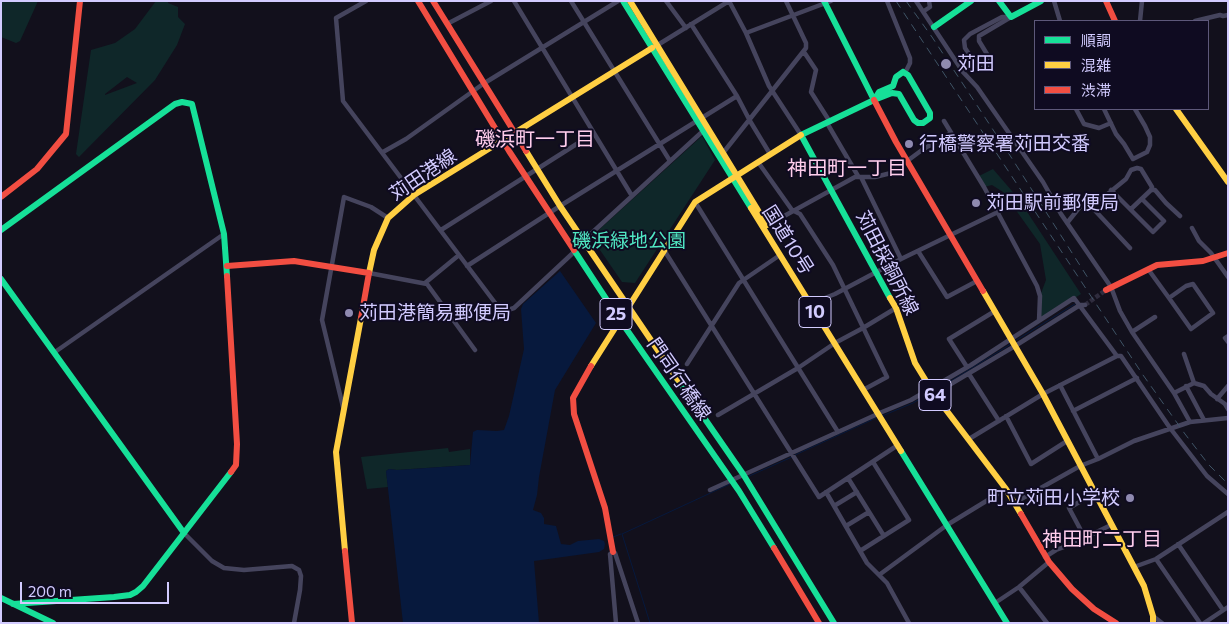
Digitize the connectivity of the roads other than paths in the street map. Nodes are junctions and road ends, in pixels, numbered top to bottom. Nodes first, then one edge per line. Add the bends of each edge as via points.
1 (80, 1) edge
2 (366, 1) edge
3 (418, 1) edge
4 (433, 1) edge
5 (491, 1) edge
6 (514, 1) edge
7 (571, 1) edge
8 (618, 1) edge
9 (623, 1) edge
10 (630, 1) edge
11 (666, 1) edge
12 (786, 1) edge
13 (887, 1) edge
14 (916, 1) edge
15 (929, 1) edge
16 (971, 1) edge
17 (999, 1) edge
18 (1041, 1) edge
19 (1054, 1) edge
20 (1106, 1) edge
21 (1142, 1) edge
22 (827, 2) edge
23 (1027, 4) edge
24 (924, 12) junction
25 (792, 15) junction
26 (1228, 15) edge
27 (1011, 17) junction
28 (1060, 20) edge
29 (1116, 20) edge
30 (1140, 20) edge
31 (1199, 20) edge
32 (584, 22) junction
33 (447, 24) junction
34 (691, 24) junction
35 (934, 27) junction
36 (686, 28) junction
37 (746, 33) junction
38 (655, 47) junction
39 (542, 48) junction
40 (804, 52) junction
41 (614, 73) junction
42 (905, 73) junction
43 (483, 84) junction
44 (773, 91) junction
45 (473, 92) junction
46 (737, 96) junction
47 (572, 98) junction
48 (874, 100) junction
49 (1077, 110) edge
50 (1104, 110) edge
51 (1136, 110) edge
52 (1177, 110) edge
53 (699, 120) junction
54 (750, 120) junction
55 (944, 121) dead end
56 (828, 122) junction
57 (1111, 123) junction
58 (703, 130) junction
59 (594, 133) junction
60 (951, 133) junction
61 (514, 134) junction
62 (801, 135) junction
63 (502, 140) junction
64 (659, 145) junction
65 (383, 152) junction
66 (770, 154) junction
67 (721, 155) junction
68 (670, 161) junction
69 (908, 161) junction
70 (758, 162) junction
71 (536, 169) junction
72 (616, 171) junction
73 (525, 176) junction
74 (859, 176) junction
75 (735, 177) junction
76 (1228, 182) edge
77 (832, 189) junction
78 (1111, 190) junction
79 (1151, 190) junction
80 (414, 195) junction
81 (1, 196) edge
82 (632, 196) junction
83 (1142, 199) junction
84 (694, 202) junction
85 (1087, 202) junction
86 (560, 206) junction
87 (1131, 209) junction
88 (792, 210) junction
89 (998, 212) junction
90 (549, 213) junction
91 (1180, 216) dead end
92 (388, 218) junction
93 (1067, 223) junction
94 (765, 227) junction
95 (1192, 228) dead end
96 (1, 230) edge
97 (440, 230) junction
98 (224, 234) junction
99 (951, 235) junction
100 (583, 241) junction
101 (1130, 248) dead end
102 (664, 250) junction
103 (918, 251) junction
104 (574, 252) junction
105 (1228, 253) edge
106 (780, 254) junction
107 (459, 256) junction
108 (901, 258) junction
109 (1214, 258) junction
110 (227, 266) junction
111 (331, 266) junction
112 (467, 266) junction
113 (1148, 269) junction
114 (876, 272) junction
115 (369, 273) junction
116 (1228, 277) edge
117 (1, 279) edge
118 (744, 280) junction
119 (978, 281) junction
120 (425, 283) junction
121 (1109, 288) junction
122 (845, 289) junction
123 (1169, 298) junction
124 (813, 303) junction
125 (1082, 304) junction
126 (628, 307) junction
127 (896, 308) junction
128 (995, 311) junction
129 (1155, 317) dead end
130 (620, 320) junction
131 (1039, 321) junction
132 (711, 325) junction
133 (863, 328) junction
134 (1132, 332) junction
135 (1228, 336) edge
136 (1011, 338) junction
137 (836, 342) junction
138 (1228, 342) edge
139 (1015, 346) junction
140 (475, 350) dead end
141 (54, 352) junction
142 (1184, 354) dead end
143 (1117, 356) junction
144 (687, 364) dead end
145 (798, 368) junction
146 (966, 368) junction
147 (969, 374) junction
148 (1137, 378) junction
149 (1194, 383) junction
150 (1060, 385) junction
151 (1186, 386) junction
152 (1228, 386) edge
153 (865, 389) junction
154 (932, 391) junction
155 (1174, 393) junction
156 (754, 394) junction
157 (1043, 394) junction
158 (1217, 399) junction
159 (1228, 409) edge
160 (344, 411) junction
161 (1073, 411) junction
162 (880, 413) junction
163 (718, 415) dead end
164 (1006, 416) junction
165 (1228, 418) edge
166 (1204, 420) junction
167 (999, 421) junction
168 (1190, 422) junction
169 (1170, 428) junction
170 (838, 432) junction
171 (969, 439) junction
172 (1067, 441) junction
173 (898, 446) junction
174 (791, 454) junction
175 (1098, 459) junction
176 (873, 462) junction
177 (1080, 466) junction
178 (743, 474) junction
179 (848, 478) junction
180 (731, 479) junction
181 (1006, 489) junction
182 (710, 490) dead end
183 (826, 492) junction
184 (857, 492) junction
185 (1095, 493) junction
186 (1228, 494) edge
187 (1014, 503) junction
188 (834, 506) junction
189 (869, 512) junction
190 (1226, 513) edge
191 (1228, 519) edge
192 (949, 524) junction
193 (1111, 525) junction
194 (846, 526) junction
195 (184, 533) junction
196 (884, 536) junction
197 (1085, 538) junction
198 (1178, 544) junction
199 (860, 551) junction
200 (613, 552) junction
201 (1156, 559) junction
202 (1047, 560) junction
203 (1134, 567) junction
204 (879, 575) junction
205 (1019, 587) junction
206 (1, 598) edge
207 (996, 602) junction
208 (13, 604) junction
209 (1226, 608) edge
210 (1153, 620) edge
211 (1007, 622) edge
212 (53, 623) edge
213 (294, 623) edge
214 (352, 623) edge
215 (616, 623) edge
216 (638, 623) edge
217 (819, 623) edge
218 (834, 623) edge
219 (909, 623) edge
220 (1047, 623) edge
221 (1116, 623) edge
222 (1162, 623) edge
223 (1200, 623) edge
224 (1204, 623) edge

1 - 81 main road via 66,134 37,170
2 - 65 street via 336,18 343,101
3 - 45 main road, 門司行橋線 / 25
4 - 33 main road, 門司行橋線 / 25
5 - 33 street
6 - 39 street
7 - 32 street
8 - 32 street
9 - 38 main road, 国道10号 / 10
10 - 38 main road, 国道10号 / 10
11 - 36 street
12 - 25 street
13 - 42 street via 910,58
14 - 24 street
15 - 24 street via 930,7
16 - 35 main road
17 - 27 main road
18 - 23 main road
19 - 28 street
20 - 29 main road
21 - 30 street
22 - 25 street
22 - 48 main road
23 - 27 main road
24 - 35 street
25 - 37 street
25 - 40 street via 806,44
26 - 31 street
27 - 27 street via 979,36 990,62 986,68 978,67 965,48 965,38 1002,17
32 - 39 street
32 - 41 street
33 - 43 main road, 門司行橋線 / 25
34 - 36 street
34 - 37 street via 729,1
34 - 46 street
35 - 93 street via 1044,182
36 - 38 street
37 - 44 street
38 - 41 main road, 苅田港線
38 - 53 main road, 国道10号 / 10
39 - 43 street
39 - 47 street
40 - 44 street
40 - 56 street via 816,70 811,92
41 - 47 main road, 苅田港線
41 - 64 street
42 - 48 main road via 897,75 893,86 879,92
42 - 48 main road via 931,115 928,120 916,122 899,94
43 - 45 street
43 - 61 main road, 門司行橋線 / 25
44 - 54 street
44 - 62 street
45 - 63 main road, 門司行橋線 / 25
45 - 65 street
46 - 53 street
46 - 54 street
47 - 59 street
47 - 61 main road, 苅田港線
48 - 56 main road
48 - 69 main road
49 - 57 street via 1084,124 1100,128
50 - 57 street
51 - 57 street via 1146,126 1150,145 1146,152 1133,159
52 - 76 main road
53 - 58 main road, 国道10号 / 10
53 - 64 street
53 - 67 main road, 国道10号 / 10
54 - 66 street
54 - 67 street
55 - 60 street
56 - 62 main road
56 - 74 street
58 - 67 main road, 国道10号 / 10
58 - 68 street
59 - 71 street
59 - 72 street
60 - 69 street
60 - 89 street
61 - 63 main road, 苅田港線
61 - 71 main road, 門司行橋線 / 25
62 - 66 main road
62 - 77 main road, 苅田採銅所線 / 64
63 - 73 main road, 門司行橋線 / 25
63 - 80 main road, 苅田港線
64 - 68 street
64 - 72 street
65 - 80 street
66 - 70 main road
67 - 75 main road, 国道10号 / 10
68 - 82 street
69 - 74 street via 886,175
69 - 99 main road
70 - 75 main road
70 - 88 street
71 - 73 street
71 - 86 main road, 門司行橋線 / 25
72 - 82 street
72 - 86 street
73 - 90 main road, 門司行橋線 / 25
73 - 97 street
74 - 77 street
74 - 108 street
75 - 84 main road
75 - 94 main road, 国道10号 / 10
77 - 88 street
77 - 114 main road, 苅田採銅所線 / 64
78 - 79 street via 1126,179 1131,170 1138,168
78 - 85 street via 1098,200
78 - 87 street
79 - 83 street
79 - 91 street via 1155,190
80 - 92 main road, 苅田港線
80 - 97 street
82 - 100 street
83 - 87 street
83 - 87 street via 1164,221 1153,232
84 - 102 main road
84 - 118 street
85 - 93 street
85 - 101 street
86 - 90 street
86 - 100 main road, 門司行橋線 / 25
88 - 94 street
88 - 122 street via 800,214
89 - 99 street
89 - 131 street via 1037,286
90 - 104 main road, 門司行橋線 / 25
90 - 112 street
92 - 111 street via 371,207 344,197
92 - 115 main road, 苅田港線 via 374,250
93 - 121 street
94 - 106 main road, 国道10号 / 10
94 - 124 main road, 国道10号 / 10
95 - 109 street
96 - 98 main road via 175,104 187,102 194,108
97 - 107 street
98 - 110 main road
98 - 141 street
99 - 103 street
99 - 119 main road
100 - 126 main road, 門司行橋線 / 25
102 - 126 main road
102 - 132 street
103 - 108 street
103 - 119 street via 947,298
104 - 112 street via 514,308 502,312
104 - 130 main road, 門司行橋線 / 25
105 - 109 main road
106 - 118 street
106 - 124 main road, 国道10号 / 10
107 - 112 street
107 - 120 street
108 - 114 street
109 - 113 main road
109 - 116 street
110 - 111 main road via 294,261
110 - 195 main road via 236,465
111 - 115 main road
111 - 160 street via 322,320
113 - 121 main road
113 - 123 street
114 - 122 street
114 - 127 main road, 苅田採銅所線 / 64
115 - 120 street
115 - 160 main road, 苅田港線
117 - 141 main road
118 - 132 street
118 - 145 street
119 - 128 main road
120 - 140 street
121 - 134 street
122 - 124 street
122 - 133 street
123 - 123 street via 1192,284 1213,313 1191,329
124 - 137 main road, 国道10号 / 10
125 - 131 street via 1074,298
125 - 139 street
125 - 143 street
126 - 130 main road
126 - 178 main road, 門司行橋線 / 25
127 - 133 street
127 - 154 main road, 苅田採銅所線 / 64 via 915,363
128 - 136 main road
128 - 146 street via 949,339
129 - 134 street
130 - 180 main road, 門司行橋線 / 25
130 - 200 main road via 573,398 574,414 605,508
131 - 136 street
132 - 144 street
132 - 156 street
133 - 137 street
133 - 153 street via 887,377
134 - 155 street
135 - 138 street via 1225,338
136 - 139 main road
136 - 146 street
137 - 145 street
137 - 153 main road, 国道10号 / 10
139 - 147 street
139 - 157 main road
141 - 195 main road
142 - 149 street
143 - 148 street via 1121,356
143 - 150 street
145 - 156 street
145 - 170 street
146 - 154 street
147 - 154 street
147 - 167 street
148 - 161 street
148 - 169 street
149 - 151 street
149 - 158 street via 1204,386
150 - 157 street
150 - 161 street
151 - 155 street
151 - 166 street
152 - 158 street
153 - 162 main road, 国道10号 / 10
154 - 162 street
154 - 171 main road, 苅田採銅所線 / 64
155 - 168 street
156 - 163 street
156 - 174 street
157 - 164 street
157 - 172 main road
158 - 159 street
160 - 214 main road, 苅田港線 via 336,452
161 - 175 street
162 - 170 street
162 - 173 main road, 国道10号 / 10
162 - 192 main road, 国道10号 / 10
164 - 167 street
164 - 172 street via 1031,464
165 - 166 street
166 - 168 street
167 - 171 street
168 - 169 street
169 - 175 street
169 - 186 street via 1207,476
170 - 174 street
171 - 181 main road, 苅田採銅所線 / 64
172 - 177 main road
173 - 176 street
173 - 192 main road, 国道10号 / 10
174 - 178 street
174 - 183 street via 819,497
175 - 177 street
176 - 179 street
176 - 196 street via 909,520
177 - 185 main road
177 - 187 street
178 - 180 street
178 - 218 main road, 門司行橋線 / 25
179 - 183 street
179 - 184 street
180 - 182 street
180 - 217 main road, 門司行橋線 / 25
181 - 187 main road, 苅田採銅所線 / 64
181 - 192 street
183 - 188 street
184 - 188 street
184 - 189 street
185 - 193 main road
185 - 197 street via 1069,508
187 - 202 main road, 苅田採銅所線 / 64
188 - 194 street
189 - 194 street
189 - 196 street
190 - 191 street
190 - 198 street
192 - 204 street
192 - 207 main road, 国道10号 / 10
193 - 197 street
193 - 203 main road
194 - 199 street
195 - 208 main road via 143,586 130,595
195 - 213 street via 212,561 224,568 244,570 292,566 298,570 300,590
196 - 199 street
197 - 202 street via 1056,550
198 - 201 street
198 - 209 street
199 - 204 street
200 - 215 street via 610,554
200 - 216 street
201 - 203 street
201 - 223 street
202 - 205 street
202 - 221 main road, 苅田採銅所線 / 64 via 1072,589
203 - 210 main road via 1147,595
204 - 219 street via 887,583
205 - 207 street
205 - 220 street
206 - 208 main road
207 - 211 main road, 国道10号 / 10
208 - 212 main road
209 - 224 street
210 - 222 street

